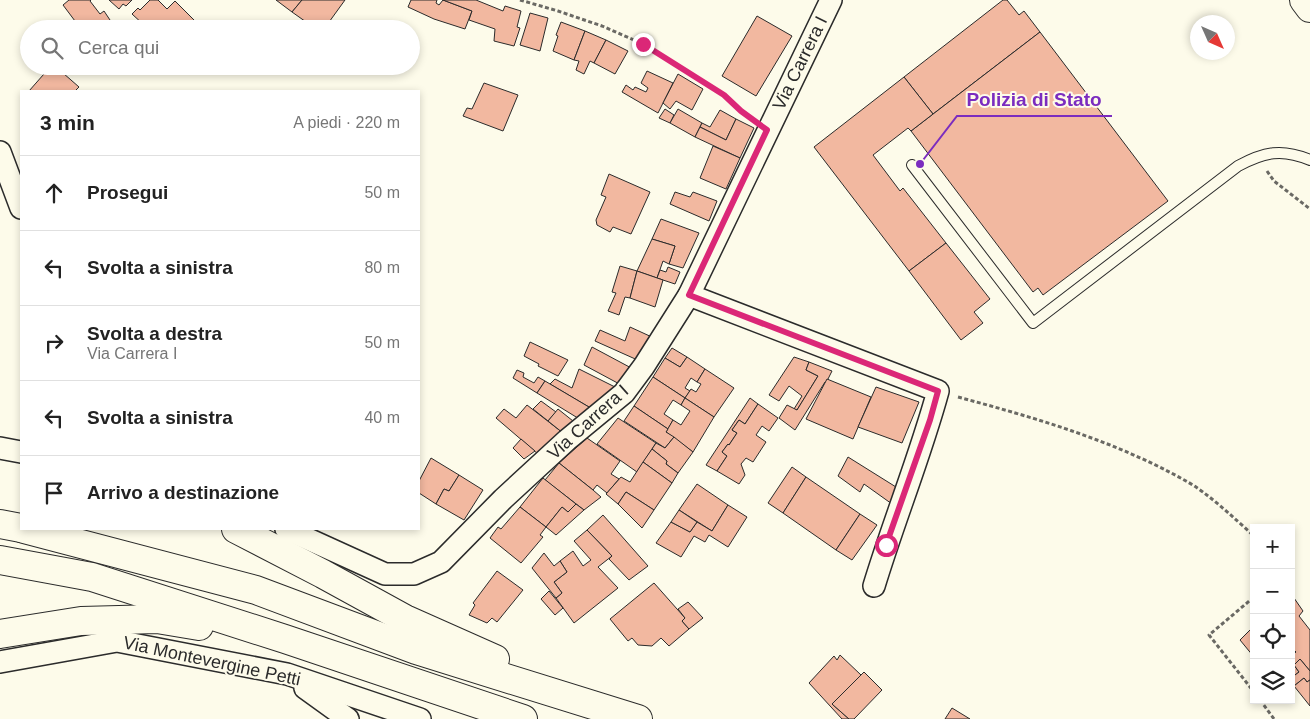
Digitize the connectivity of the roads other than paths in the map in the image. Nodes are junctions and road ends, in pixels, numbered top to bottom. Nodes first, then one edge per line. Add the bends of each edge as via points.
1 (831, 0) edge
2 (1304, 0) edge
3 (1310, 8) edge
4 (0, 152) edge
5 (1310, 160) edge
6 (912, 165) dead end
7 (20, 205) edge
8 (689, 295) junction
9 (0, 448) edge
10 (20, 452) edge
11 (0, 524) edge
12 (20, 527) edge
13 (31, 530) edge
14 (238, 530) edge
15 (288, 530) edge
16 (0, 560) edge
17 (874, 586) dead end
18 (0, 634) edge
19 (285, 638) junction
20 (0, 662) edge
21 (287, 674) junction
22 (606, 709) junction
23 (348, 719) edge
24 (420, 719) edge
25 (523, 719) edge
26 (638, 719) edge

1 - 8 street, Via Carrera I
2 - 3 main road
4 - 7 street
5 - 6 lane via 1294,154 1267,154 1238,166 1033,323
8 - 15 street, Via Carrera I via 624,393 503,498 441,562 414,574 385,574
8 - 17 street via 938,391
9 - 10 street
11 - 12 main road
13 - 22 main road via 256,590 416,650
14 - 22 main road via 405,619
16 - 19 main road via 92,577
18 - 19 main road via 81,621 157,619
19 - 25 main road
20 - 21 street, Via Montevergine Petti via 117,641
21 - 23 street
21 - 24 street, Via Montevergine Petti
22 - 26 main road

